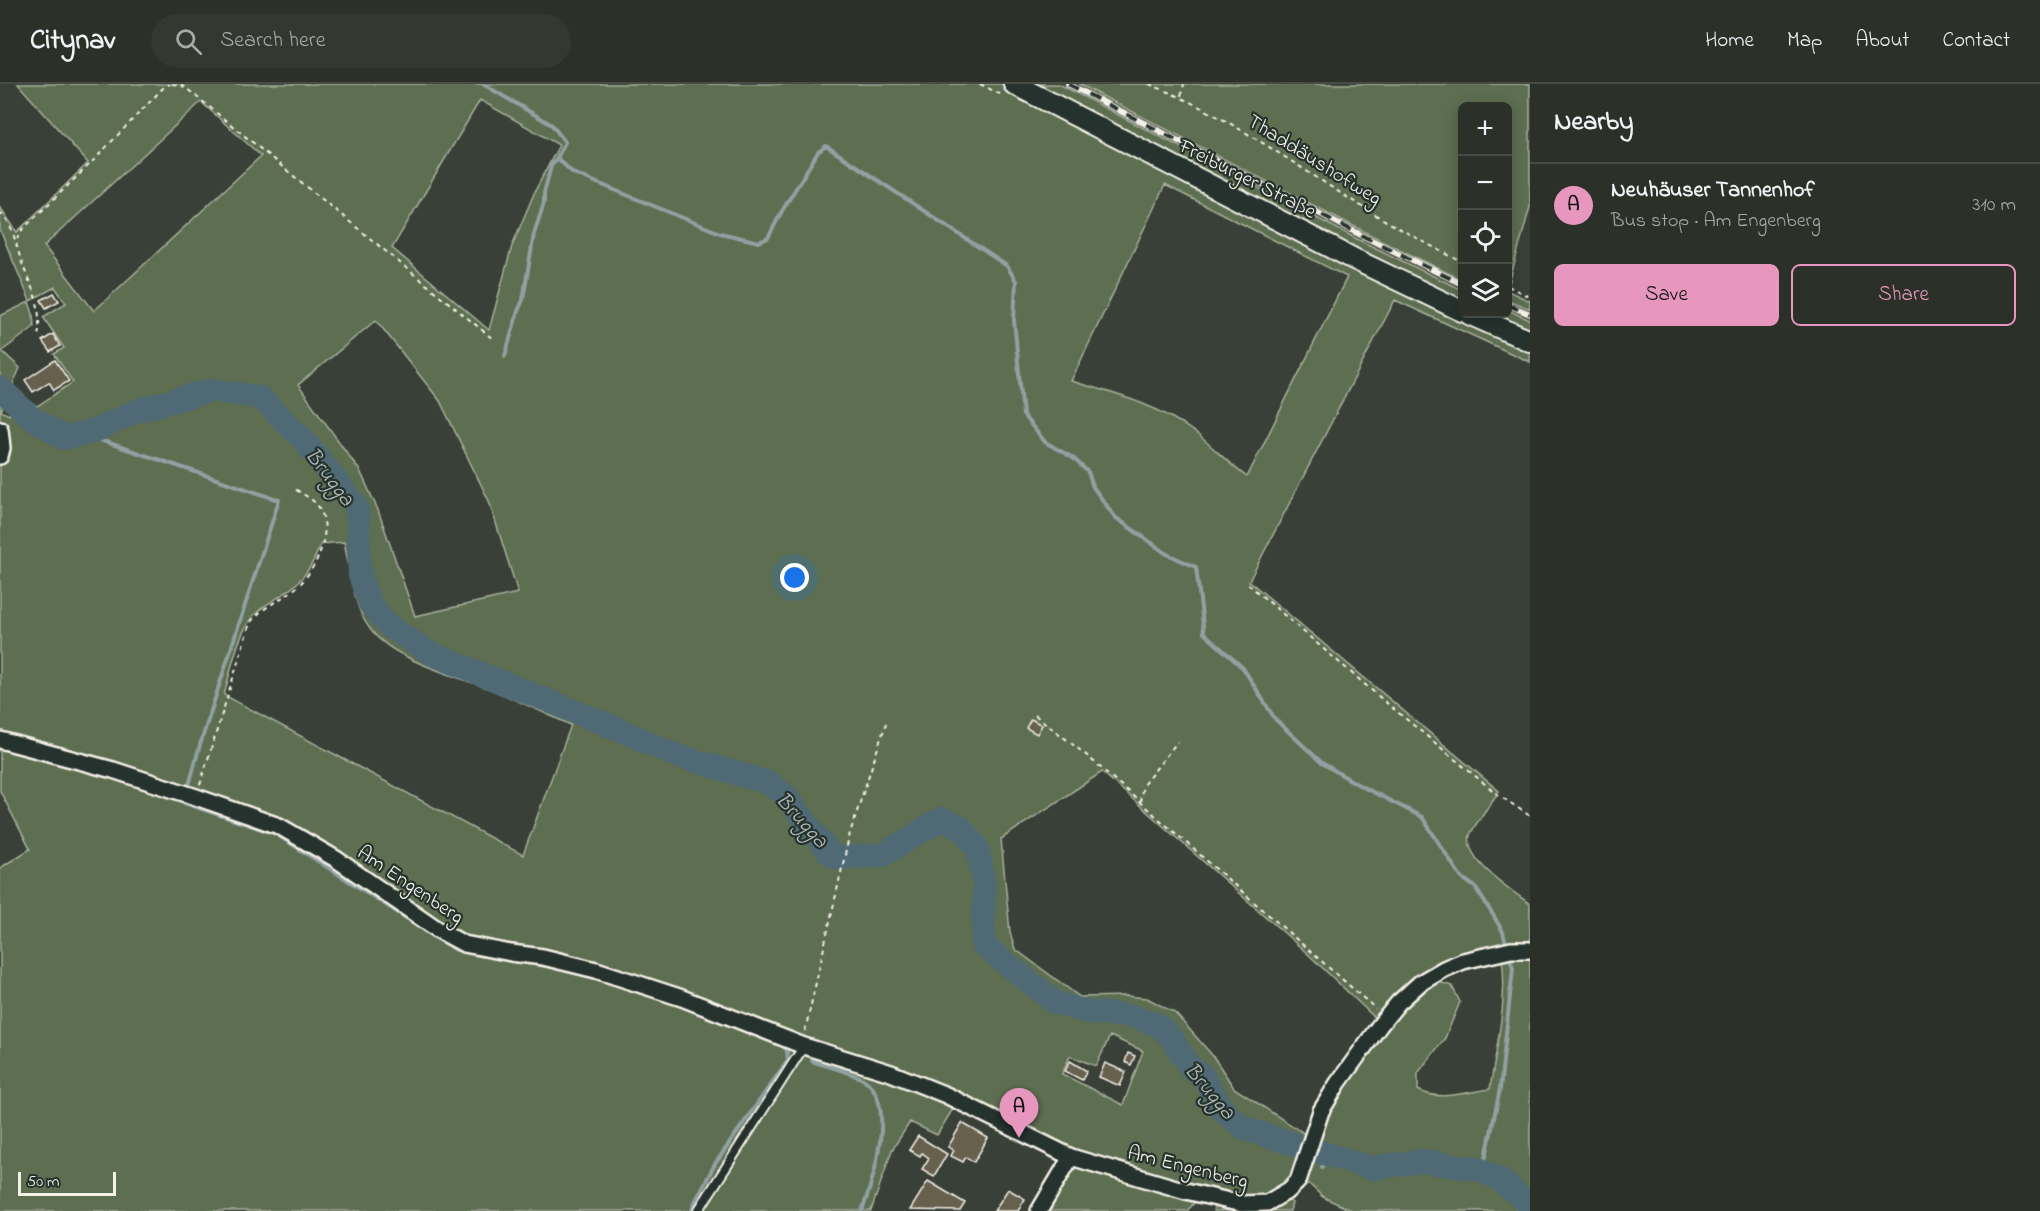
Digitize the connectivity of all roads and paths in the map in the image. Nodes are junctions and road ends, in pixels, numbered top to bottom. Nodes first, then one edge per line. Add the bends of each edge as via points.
1 (171, 84) edge
2 (1014, 84) edge
3 (1149, 84) edge
4 (1184, 84) edge
5 (1181, 96) junction
6 (0, 212) edge
7 (17, 239) junction
8 (1458, 260) edge
9 (1512, 288) edge
10 (1530, 297) edge
11 (1458, 308) edge
12 (1478, 318) edge
13 (38, 336) dead end
14 (493, 339) dead end
15 (1530, 341) edge
16 (1, 431) edge
17 (0, 456) edge
18 (296, 489) dead end
19 (1248, 584) dead end
20 (1035, 715) dead end
21 (886, 723) dead end
22 (0, 740) edge
23 (1178, 741) dead end
24 (196, 796) junction
25 (1140, 802) junction
26 (1530, 816) edge
27 (1530, 950) edge
28 (1386, 1018) junction
29 (804, 1046) junction
30 (1071, 1157) junction
31 (698, 1211) edge
32 (1039, 1211) edge

1 - 7 path via 162,88
1 - 14 path via 191,92
2 - 11 street, Freiburger Straße via 1354,259
3 - 5 path, Thaddäushofweg
4 - 5 path
5 - 8 path, Thaddäushofweg via 1374,214
6 - 7 path
7 - 13 path via 38,307
9 - 10 path
12 - 15 street
16 - 17 street
18 - 24 path via 320,508 325,529 323,543 301,584 258,613 250,623
19 - 26 path via 1497,794
20 - 25 path
21 - 29 path via 850,833
22 - 24 street, Am Engenberg
23 - 25 path via 1143,785
24 - 29 street, Am Engenberg via 279,826 464,944 596,970 682,998
25 - 28 path
27 - 28 street, Am Engenberg via 1507,950 1444,969 1420,983
28 - 30 street, Am Engenberg via 1322,1111 1298,1181 1267,1203 1242,1204 1186,1191
29 - 30 street, Am Engenberg via 946,1095
29 - 31 lane
30 - 32 street

